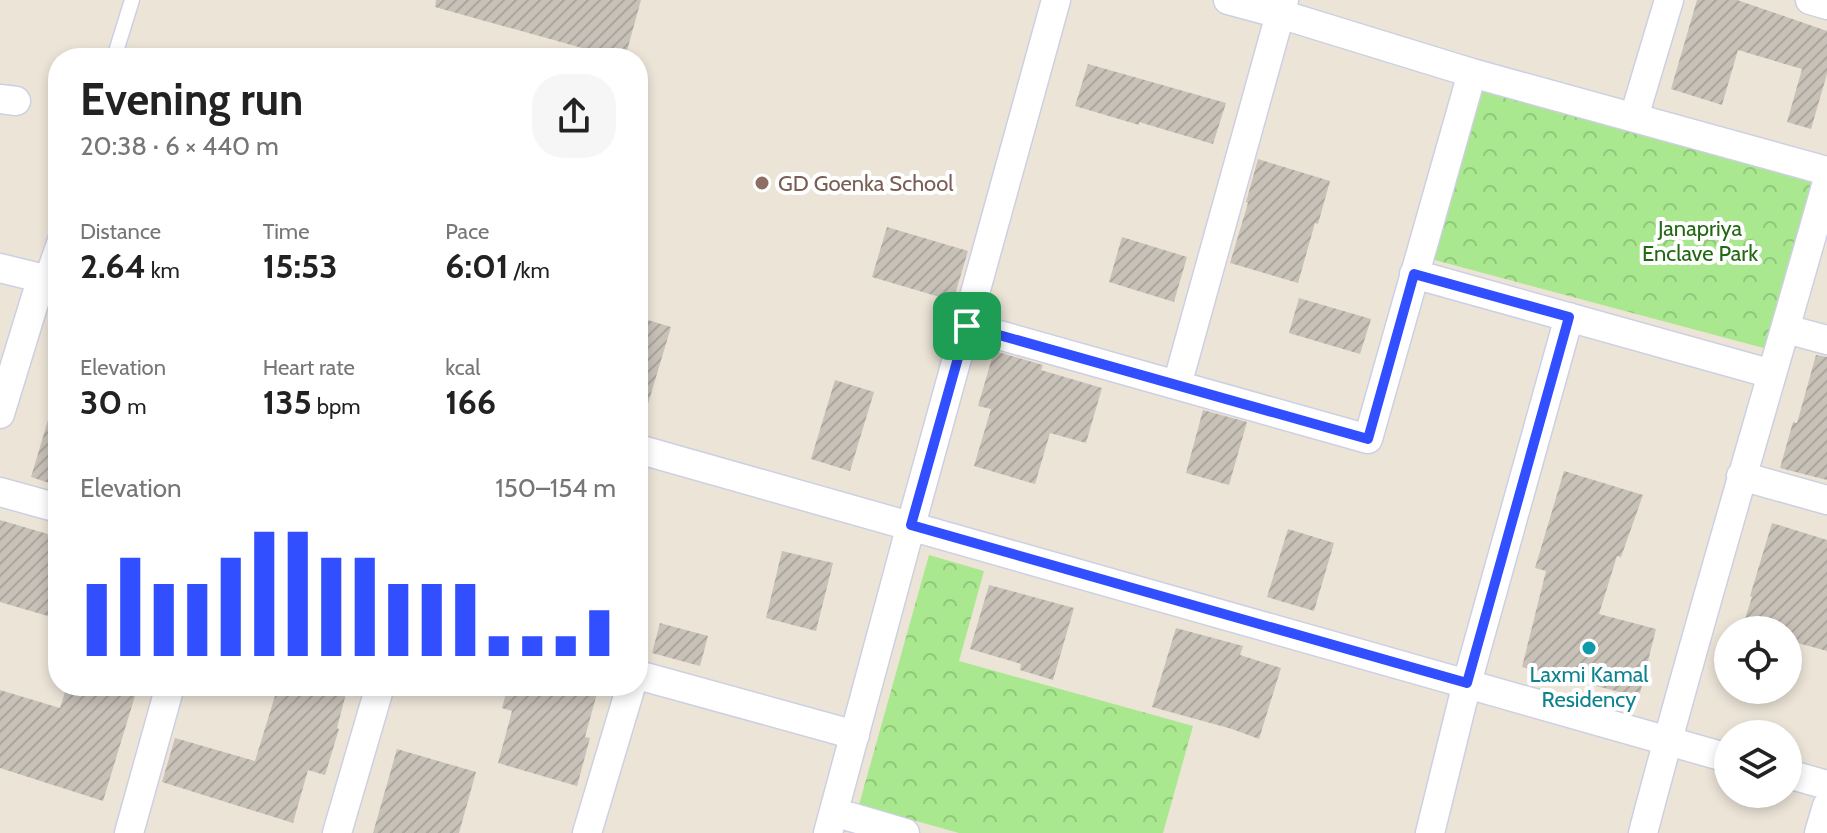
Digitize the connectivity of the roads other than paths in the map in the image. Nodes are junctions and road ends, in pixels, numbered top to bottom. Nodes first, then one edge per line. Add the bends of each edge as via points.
1 (132, 0) edge
2 (1056, 0) edge
3 (1228, 0) edge
4 (1669, 0) edge
5 (1810, 0) edge
6 (1827, 5) edge
7 (1282, 7) edge
8 (117, 48) edge
9 (1472, 73) junction
10 (1634, 117) junction
11 (1827, 171) edge
12 (1827, 182) edge
13 (0, 268) edge
14 (1414, 274) junction
15 (48, 279) edge
16 (48, 284) edge
17 (1569, 317) junction
18 (967, 326) junction
19 (1786, 329) junction
20 (1827, 340) edge
21 (1772, 374) junction
22 (1177, 385) junction
23 (0, 414) edge
24 (648, 452) edge
25 (1741, 476) junction
26 (0, 492) edge
27 (1827, 500) edge
28 (48, 505) edge
29 (911, 525) junction
30 (648, 678) edge
31 (1467, 683) junction
32 (167, 696) edge
33 (377, 696) edge
34 (628, 696) edge
35 (855, 735) junction
36 (1667, 742) junction
37 (1714, 754) edge
38 (1802, 778) edge
39 (1827, 785) edge
40 (1827, 806) edge
41 (831, 823) edge
42 (129, 833) edge
43 (337, 833) edge
44 (587, 833) edge
45 (905, 833) edge
46 (1430, 833) edge
47 (1643, 833) edge
48 (1819, 833) edge

1 - 8 lane
2 - 18 street
3 - 7 street
4 - 10 street
5 - 6 street
7 - 9 street
7 - 22 street
9 - 10 street
9 - 14 street
10 - 11 street
12 - 19 street
13 - 15 street
14 - 17 street
14 - 22 street via 1368,439
16 - 23 street
17 - 21 street
17 - 31 street
18 - 22 street
18 - 29 street
19 - 20 street
19 - 21 street
21 - 25 street
24 - 29 street
25 - 27 street
25 - 36 street
26 - 28 street
29 - 31 street
29 - 35 street
30 - 35 street
31 - 36 street
31 - 46 street
32 - 42 street
33 - 43 street
34 - 44 street
35 - 41 street
36 - 37 street
36 - 47 street
38 - 39 street
40 - 48 street
41 - 45 street

